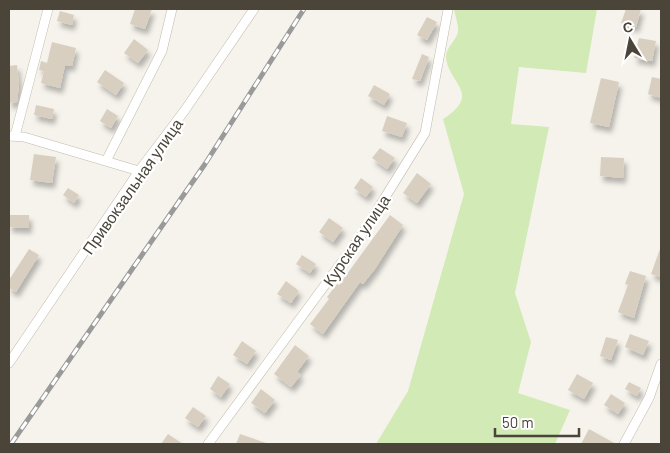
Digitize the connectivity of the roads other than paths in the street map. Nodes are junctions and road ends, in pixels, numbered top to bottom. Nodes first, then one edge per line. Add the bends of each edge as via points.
1 (48, 9) edge
2 (172, 9) edge
3 (254, 9) edge
4 (448, 10) dead end
5 (12, 136) edge
6 (106, 161) junction
7 (139, 171) junction
8 (9, 363) edge
9 (661, 364) edge
10 (208, 444) edge
11 (624, 444) edge

1 - 5 street
2 - 6 street via 162,51
3 - 7 street, Привокзальная улица
4 - 10 street, Курская улица via 425,133 361,236
5 - 6 street
6 - 7 street
7 - 8 street, Привокзальная улица
9 - 11 street via 649,398

